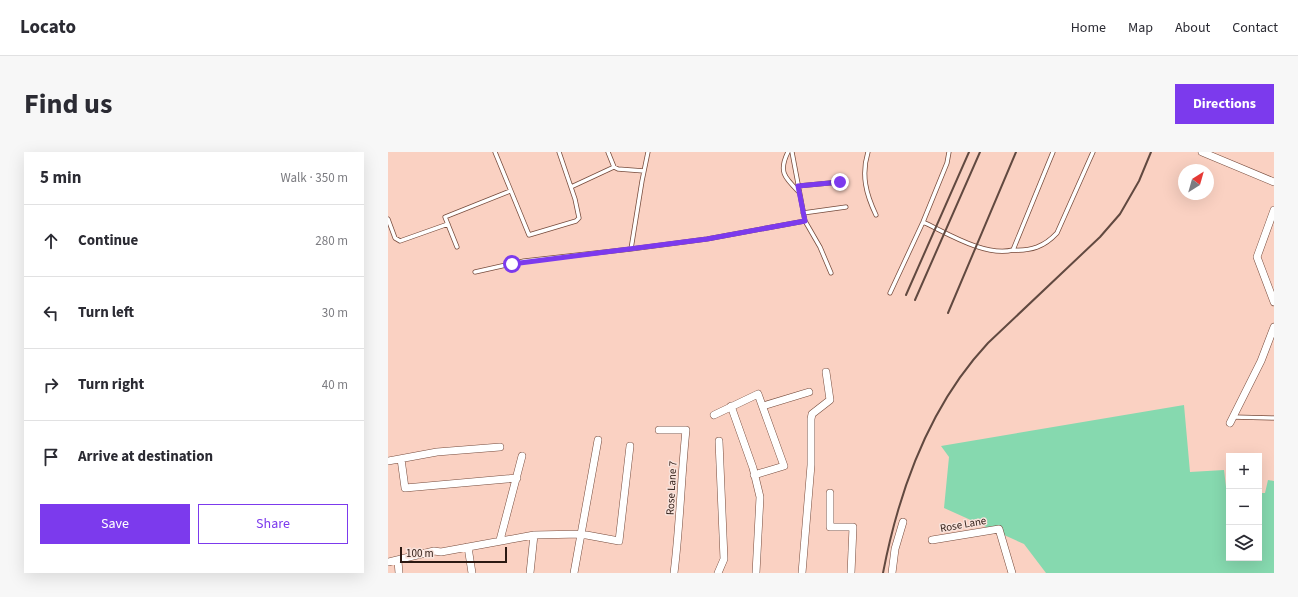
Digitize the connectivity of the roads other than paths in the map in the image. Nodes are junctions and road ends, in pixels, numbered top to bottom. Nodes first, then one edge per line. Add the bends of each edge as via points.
1 (495, 152) edge
2 (558, 152) edge
3 (608, 152) edge
4 (648, 152) edge
5 (788, 152) edge
6 (792, 152) edge
7 (868, 152) edge
8 (949, 152) edge
9 (1053, 152) edge
10 (1092, 152) edge
11 (1202, 152) edge
12 (614, 167) junction
13 (644, 171) junction
14 (840, 182) dead end
15 (1274, 182) edge
16 (798, 186) junction
17 (571, 187) junction
18 (510, 190) junction
19 (799, 193) junction
20 (846, 206) dead end
21 (1274, 210) edge
22 (803, 213) junction
23 (876, 216) dead end
24 (388, 219) edge
25 (805, 221) junction
26 (923, 222) junction
27 (448, 224) junction
28 (457, 247) dead end
29 (631, 249) junction
30 (1013, 250) junction
31 (475, 272) dead end
32 (831, 273) dead end
33 (890, 293) dead end
34 (1274, 302) edge
35 (1274, 327) edge
36 (826, 372) dead end
37 (809, 392) dead end
38 (731, 406) junction
39 (763, 406) junction
40 (714, 415) dead end
41 (1274, 418) edge
42 (1232, 420) joint
43 (659, 430) dead end
44 (598, 440) dead end
45 (719, 441) dead end
46 (630, 446) dead end
47 (500, 447) dead end
48 (522, 456) dead end
49 (401, 459) junction
50 (388, 461) edge
51 (754, 475) junction
52 (517, 478) junction
53 (830, 493) dead end
54 (904, 522) dead end
55 (581, 534) junction
56 (534, 535) junction
57 (500, 540) junction
58 (932, 540) dead end
59 (468, 547) junction
60 (398, 561) junction
61 (388, 562) edge
62 (399, 573) edge
63 (472, 573) edge
64 (530, 573) edge
65 (574, 573) edge
66 (674, 573) edge
67 (718, 573) edge
68 (756, 573) edge
69 (802, 573) edge
70 (851, 573) edge
71 (892, 573) edge
72 (1012, 573) edge

1 - 18 lane
2 - 17 lane
3 - 12 lane
4 - 13 lane
5 - 19 lane via 782,163 783,170 786,179
6 - 16 lane
7 - 23 lane via 864,171 866,188
8 - 26 lane via 947,164
9 - 30 lane
10 - 30 lane via 1057,233 1050,241 1028,251
11 - 15 street
12 - 13 lane via 622,171
12 - 17 lane
13 - 29 lane
14 - 16 lane
16 - 19 lane
17 - 18 lane via 579,214 576,221 529,236
18 - 27 lane via 445,217
19 - 22 lane
20 - 22 lane
21 - 34 street via 1257,257
22 - 25 lane
24 - 27 lane via 395,238 400,241
25 - 29 lane via 707,239
25 - 32 lane
26 - 30 lane via 976,246 1002,252
26 - 33 lane
27 - 28 lane
29 - 31 lane via 524,261
35 - 42 street via 1261,361
36 - 69 street via 829,402 812,414 811,419 811,465
37 - 39 street
38 - 39 street via 758,394
38 - 40 street
38 - 51 street
39 - 51 street via 784,466
41 - 42 lane
43 - 66 street, Rose Lane 7 via 686,430
44 - 55 street
45 - 67 street via 724,560
46 - 55 street via 620,538 616,541
47 - 49 street via 438,452
48 - 52 street
49 - 50 street
49 - 52 street via 405,488
51 - 68 street via 760,497
52 - 57 street
53 - 70 street via 830,527 853,528
54 - 71 street via 895,548
55 - 56 street
55 - 65 street
56 - 57 street
56 - 64 street
57 - 59 street
58 - 72 street, Rose Lane via 999,529
59 - 60 street via 434,551
59 - 63 street
60 - 61 street
60 - 62 street

